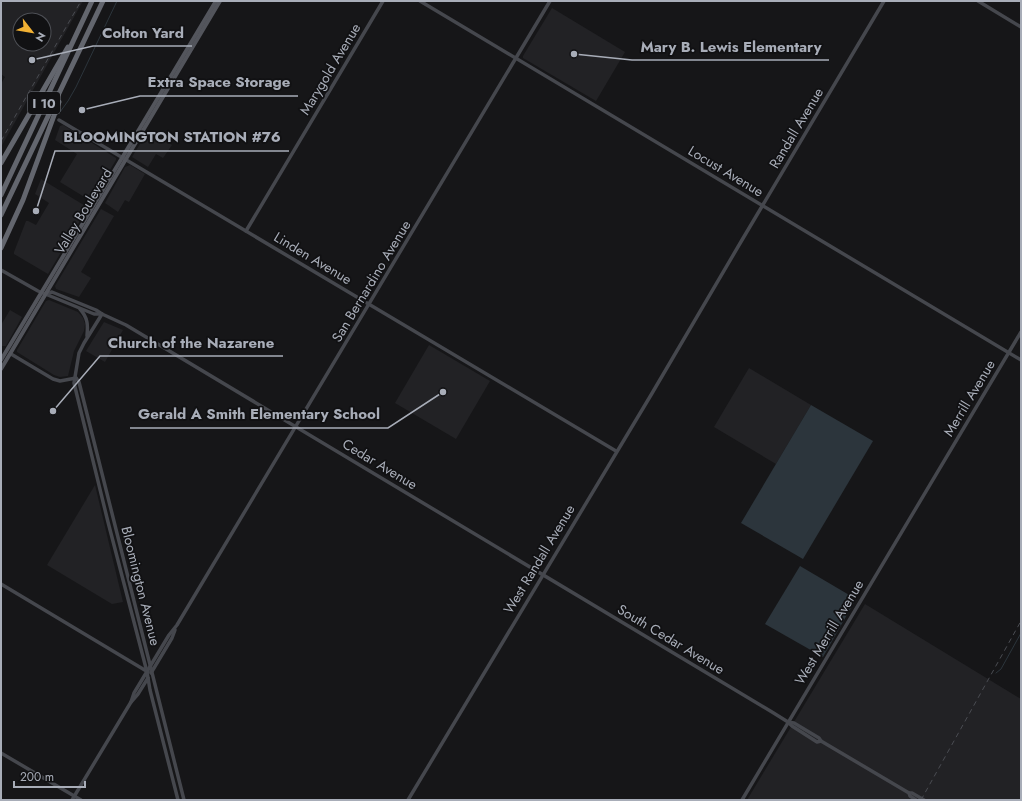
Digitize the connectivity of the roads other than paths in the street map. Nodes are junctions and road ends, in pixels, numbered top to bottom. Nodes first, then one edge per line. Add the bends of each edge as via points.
1 (92, 1) edge
2 (103, 1) edge
3 (216, 1) edge
4 (220, 1) edge
5 (383, 1) edge
6 (420, 1) edge
7 (550, 1) edge
8 (884, 1) edge
9 (978, 1) edge
10 (87, 10) junction
11 (1021, 26) edge
12 (516, 59) junction
13 (63, 86) junction
14 (59, 120) dead end
15 (124, 158) junction
16 (1, 163) edge
17 (1, 195) edge
18 (762, 205) junction
19 (1, 215) edge
20 (246, 231) junction
21 (1, 248) edge
22 (1, 270) edge
23 (42, 292) junction
24 (46, 294) junction
25 (369, 304) junction
26 (80, 308) junction
27 (102, 314) junction
28 (689, 329) joint
29 (1021, 332) edge
30 (86, 339) junction
31 (1009, 352) junction
32 (11, 354) junction
33 (1, 360) edge
34 (1021, 360) edge
35 (1, 369) edge
36 (76, 378) junction
37 (296, 427) junction
38 (616, 452) junction
39 (935, 476) joint
40 (119, 545) junction
41 (114, 546) junction
42 (543, 575) junction
43 (1, 584) edge
44 (125, 586) junction
45 (133, 601) junction
46 (177, 625) junction
47 (147, 655) junction
48 (156, 657) junction
49 (150, 667) junction
50 (149, 672) junction
51 (148, 678) junction
52 (141, 688) junction
53 (150, 690) junction
54 (131, 702) junction
55 (788, 722) junction
56 (1, 753) edge
57 (909, 793) junction
58 (74, 798) edge
59 (81, 800) edge
60 (178, 800) edge
61 (184, 800) edge
62 (408, 800) edge
63 (742, 800) edge
64 (916, 800) edge
65 (924, 800) edge

1 - 10 highway, I 10
2 - 13 highway, I 10
3 - 15 main road, Valley Boulevard
4 - 15 main road, Valley Boulevard
5 - 20 main road, Marygold Avenue
6 - 12 main road, Locust Avenue
7 - 12 main road, San Bernardino Avenue
8 - 18 main road, Randall Avenue
9 - 11 main road
10 - 16 highway
10 - 17 highway, I 10
12 - 18 main road, Locust Avenue
12 - 25 main road, San Bernardino Avenue
13 - 19 highway, I 10
13 - 21 highway via 23,200
14 - 15 main road, Linden Avenue
15 - 20 main road, Linden Avenue
15 - 23 main road, Valley Boulevard
15 - 24 main road, Valley Boulevard
18 - 28 main road, Randall Avenue
18 - 31 main road, Locust Avenue
20 - 25 main road, Linden Avenue
22 - 23 main road, Cedar Avenue
23 - 24 main road, Cedar Avenue
23 - 33 main road, Valley Boulevard
24 - 26 main road, Cedar Avenue
24 - 27 main road, Cedar Avenue via 52,292
24 - 32 main road, Valley Boulevard
25 - 37 main road, San Bernardino Avenue
25 - 38 main road, Linden Avenue
26 - 27 main road, Cedar Avenue via 94,314
26 - 30 main road via 88,322
27 - 30 main road, Bloomington Avenue
27 - 37 main road, Cedar Avenue via 126,325
28 - 38 main road, West Randall Avenue
29 - 31 main road, Merrill Avenue
30 - 36 main road, Bloomington Avenue via 77,359
31 - 34 main road, Locust Avenue
31 - 39 main road, Merrill Avenue
32 - 35 main road, Valley Boulevard
32 - 36 main road via 53,379 60,381
36 - 40 main road, Bloomington Avenue
36 - 41 main road, Bloomington Avenue via 74,383
37 - 42 main road, Cedar Avenue
37 - 46 main road, San Bernardino Avenue
38 - 42 main road, West Randall Avenue
39 - 55 main road, West Merrill Avenue
40 - 41 main road
40 - 45 main road, Bloomington Avenue
41 - 44 main road, Bloomington Avenue
42 - 55 main road, South Cedar Avenue
42 - 62 main road, West Randall Avenue
43 - 50 main road
44 - 45 main road
44 - 50 main road, Bloomington Avenue
45 - 47 main road, Bloomington Avenue
46 - 48 main road
46 - 50 main road via 172,638
47 - 48 main road
47 - 49 main road, Bloomington Avenue
48 - 49 main road
49 - 50 main road, Bloomington Avenue
50 - 51 main road
50 - 54 main road via 134,693
50 - 61 main road, Bloomington Avenue
51 - 52 main road
51 - 53 main road
52 - 53 main road
52 - 54 main road
53 - 60 main road
54 - 58 main road
55 - 57 main road, South Cedar Avenue via 808,731
55 - 63 main road, West Merrill Avenue
56 - 58 main road
57 - 64 main road, South Cedar Avenue
57 - 65 main road, South Cedar Avenue
58 - 59 main road

